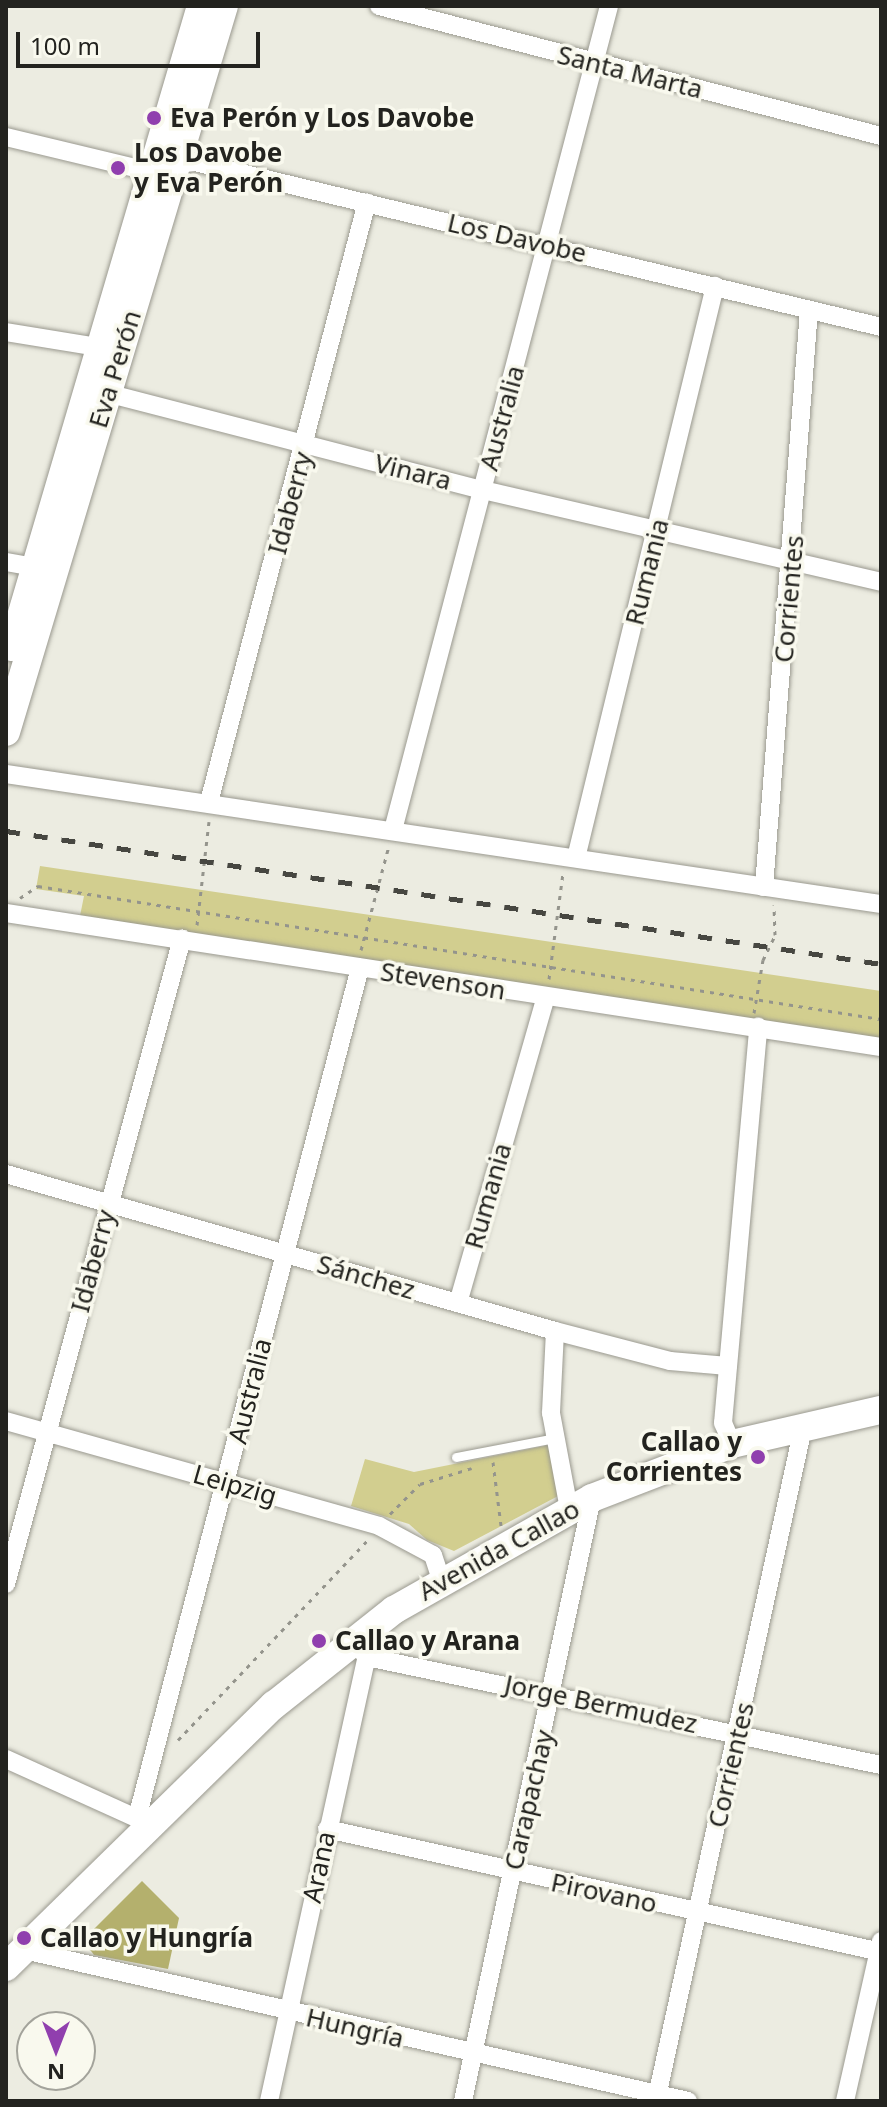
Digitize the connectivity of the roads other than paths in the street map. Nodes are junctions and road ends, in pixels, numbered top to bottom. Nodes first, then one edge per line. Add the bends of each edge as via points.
1 (201, 6) edge
2 (224, 6) edge
3 (379, 6) edge
4 (609, 6) edge
5 (595, 63) junction
6 (881, 136) edge
7 (6, 137) edge
8 (164, 165) junction
9 (367, 202) junction
10 (548, 245) junction
11 (715, 286) junction
12 (809, 310) junction
13 (881, 327) edge
14 (6, 332) edge
15 (110, 349) junction
16 (98, 390) junction
17 (306, 445) junction
18 (483, 490) junction
19 (658, 530) junction
20 (793, 560) junction
21 (6, 562) edge
22 (35, 567) junction
23 (881, 582) edge
24 (6, 667) edge
25 (6, 732) edge
26 (6, 774) edge
27 (209, 802) junction
28 (393, 830) junction
29 (570, 857) junction
30 (770, 888) junction
31 (881, 904) edge
32 (6, 913) edge
33 (188, 940) junction
34 (360, 968) junction
35 (546, 996) junction
36 (758, 1027) junction
37 (881, 1047) edge
38 (6, 1174) edge
39 (109, 1203) junction
40 (286, 1253) junction
41 (458, 1303) junction
42 (555, 1331) junction
43 (728, 1366) junction
44 (881, 1410) edge
45 (6, 1421) edge
46 (803, 1428) junction
47 (47, 1433) junction
48 (555, 1438) junction
49 (732, 1444) junction
50 (456, 1457) dead end
51 (226, 1483) junction
52 (581, 1504) junction
53 (441, 1580) junction
54 (6, 1584) edge
55 (360, 1648) junction
56 (552, 1693) junction
57 (739, 1732) junction
58 (6, 1759) edge
59 (881, 1765) edge
60 (144, 1820) junction
61 (327, 1829) junction
62 (512, 1873) junction
63 (696, 1913) junction
64 (880, 1948) edge
65 (15, 1959) edge
66 (289, 2013) junction
67 (472, 2055) junction
68 (656, 2098) edge
69 (269, 2101) edge
70 (463, 2101) edge
71 (688, 2101) edge
72 (845, 2101) edge

1 - 8 main road, Eva Perón
2 - 8 main road, Eva Perón
3 - 5 street, Santa Marta
4 - 5 street, Australia
5 - 6 street, Santa Marta
5 - 10 street, Australia
7 - 8 street, Los Davobe
8 - 9 street, Los Davobe
8 - 15 main road, Eva Perón
9 - 10 street, Los Davobe
9 - 17 street, Idaberry
10 - 11 street, Los Davobe
10 - 18 street, Australia
11 - 12 street, Los Davobe
11 - 19 street, Rumania
12 - 13 street, Los Davobe
12 - 20 street, Corrientes
14 - 15 street
15 - 16 main road, Eva Perón
16 - 17 street, Vinara
16 - 22 main road, Eva Perón
16 - 25 main road, Eva Perón
17 - 18 street, Vinara
17 - 27 street, Idaberry
18 - 19 street, Vinara
18 - 28 street, Australia
19 - 20 street, Vinara
19 - 29 street, Rumania
20 - 23 street, Vinara
20 - 30 street, Corrientes
21 - 22 street
22 - 24 main road, Eva Perón
26 - 27 street
27 - 28 street
28 - 29 street
29 - 30 street
30 - 31 street
32 - 33 street, Stevenson
33 - 34 street, Stevenson
33 - 39 street, Idaberry
34 - 35 street, Stevenson
34 - 40 street, Australia
35 - 36 street, Stevenson
35 - 41 street, Rumania
36 - 37 street, Stevenson
36 - 43 street
38 - 39 street, Sánchez
39 - 40 street, Sánchez
39 - 47 street, Idaberry
40 - 41 street, Sánchez
40 - 51 street, Australia
41 - 42 street, Sánchez
42 - 43 street, Sánchez via 670,1361
42 - 48 street
43 - 49 street via 723,1423
44 - 46 main road, Avenida Callao
45 - 47 street, Leipzig
46 - 49 main road, Avenida Callao
46 - 57 street, Corrientes
47 - 51 street, Leipzig
47 - 54 street, Idaberry
48 - 50 lane
48 - 52 street
49 - 52 main road, Avenida Callao
51 - 53 street, Leipzig via 379,1526 433,1555
51 - 60 street, Australia
52 - 53 main road, Avenida Callao
52 - 56 street, Carapachay
53 - 55 main road, Avenida Callao
55 - 56 street, Jorge Bermudez
55 - 60 main road, Avenida Callao
55 - 61 street, Arana
56 - 57 street, Jorge Bermudez
56 - 62 street, Carapachay
57 - 59 street, Jorge Bermudez
57 - 63 street, Corrientes
58 - 60 street
60 - 65 main road, Avenida Callao
61 - 62 street, Pirovano
61 - 66 street, Arana
62 - 63 street, Pirovano
62 - 67 street, Carapachay
63 - 64 street, Pirovano
63 - 68 street, Corrientes
64 - 72 street
65 - 66 street, Hungría
66 - 67 street, Hungría
66 - 69 street, Arana
67 - 68 street, Hungría
67 - 70 street, Carapachay
68 - 71 street, Hungría

